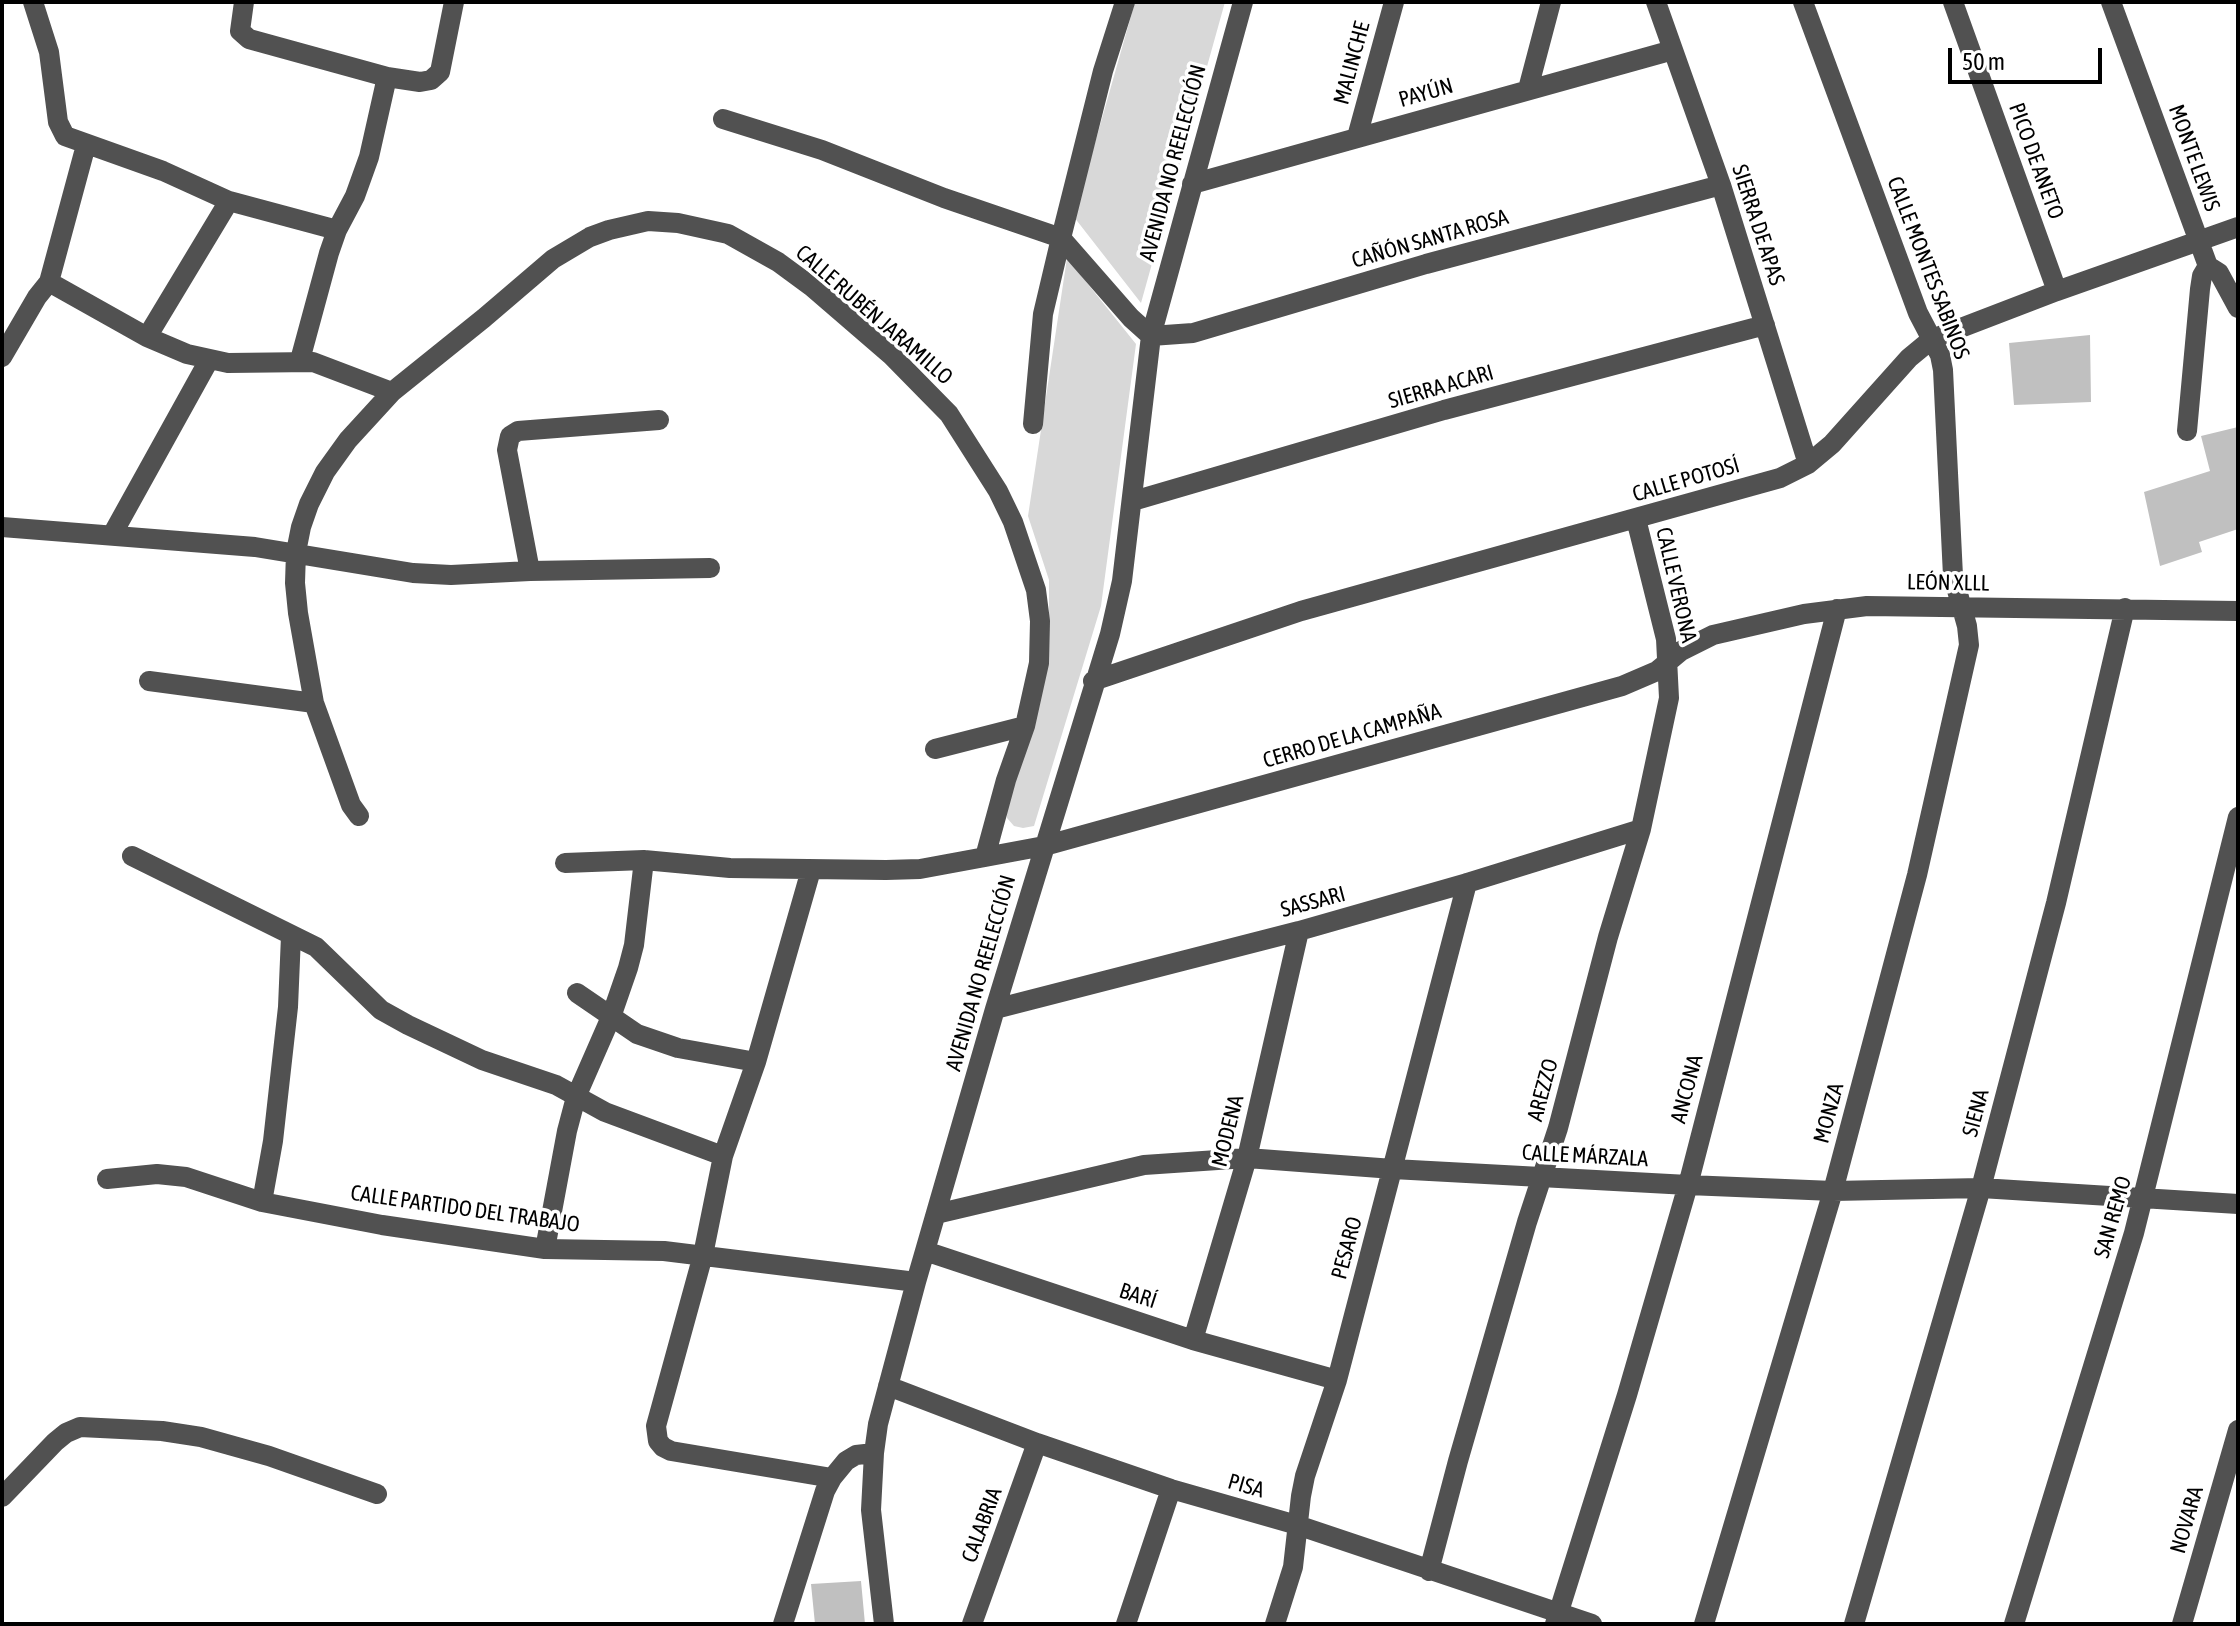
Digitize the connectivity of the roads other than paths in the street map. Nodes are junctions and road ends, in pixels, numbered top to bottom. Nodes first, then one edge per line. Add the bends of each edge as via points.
1 (33, 2) edge
2 (244, 2) edge
3 (454, 2) edge
4 (1125, 2) edge
5 (1243, 2) edge
6 (1394, 2) edge
7 (1551, 2) edge
8 (1656, 2) edge
9 (1803, 2) edge
10 (1953, 2) edge
11 (2111, 2) edge
12 (1673, 50) junction
13 (387, 77) junction
14 (1528, 89) junction
15 (723, 119) dead end
16 (1357, 137) junction
17 (86, 145) junction
18 (1192, 184) junction
19 (1721, 185) junction
20 (229, 201) junction
21 (2238, 227) edge
22 (337, 230) junction
23 (1061, 238) junction
24 (2199, 240) junction
25 (2208, 266) junction
26 (49, 282) junction
27 (2057, 291) junction
28 (2238, 308) edge
29 (1765, 325) junction
30 (1151, 336) junction
31 (147, 337) junction
32 (1932, 339) junction
33 (2, 357) edge
34 (209, 360) junction
35 (300, 360) junction
36 (392, 392) junction
37 (659, 420) dead end
38 (1033, 424) dead end
39 (2187, 431) dead end
40 (1808, 464) junction
41 (1133, 501) junction
42 (1636, 519) junction
43 (2, 527) edge
44 (112, 535) junction
45 (296, 552) junction
46 (710, 568) dead end
47 (530, 571) junction
48 (1961, 608) junction
49 (2125, 608) junction
50 (1837, 609) junction
51 (2238, 611) edge
52 (1669, 663) junction
53 (149, 681) dead end
54 (1093, 681) junction
55 (314, 703) junction
56 (1025, 726) junction
57 (935, 749) dead end
58 (359, 816) dead end
59 (2238, 817) edge
60 (1641, 829) junction
61 (1044, 846) junction
62 (132, 856) dead end
63 (985, 857) junction
64 (644, 860) junction
65 (565, 863) dead end
66 (811, 870) junction
67 (1467, 883) junction
68 (1299, 931) junction
69 (291, 936) junction
70 (577, 993) dead end
71 (995, 1009) junction
72 (611, 1017) junction
73 (756, 1062) junction
74 (576, 1097) junction
75 (723, 1156) junction
76 (1247, 1158) junction
77 (1393, 1169) junction
78 (1542, 1178) junction
79 (107, 1179) dead end
80 (1688, 1185) junction
81 (1981, 1188) junction
82 (1833, 1191) junction
83 (2143, 1199) junction
84 (262, 1202) junction
85 (2238, 1204) edge
86 (936, 1214) junction
87 (545, 1249) junction
88 (925, 1251) junction
89 (703, 1255) junction
90 (916, 1282) junction
91 (1193, 1340) junction
92 (1337, 1380) junction
93 (888, 1386) junction
94 (2238, 1430) edge
95 (1037, 1443) junction
96 (874, 1453) junction
97 (832, 1478) junction
98 (1171, 1489) junction
99 (377, 1494) dead end
100 (2, 1497) edge
101 (1297, 1525) junction
102 (1429, 1571) junction
103 (1557, 1618) edge
104 (783, 1624) edge
105 (884, 1624) edge
106 (972, 1624) edge
107 (1126, 1624) edge
108 (1275, 1624) edge
109 (1592, 1624) edge
110 (1704, 1624) edge
111 (1854, 1624) edge
112 (2014, 1624) edge
113 (2182, 1624) edge

1 - 17 street via 49,52 59,127 65,136
2 - 13 street via 240,31 249,39
3 - 13 street via 436,77 420,82
4 - 23 street
5 - 18 street, AVENIDA NO REELECCIÓN
6 - 16 street, MALINCHE
7 - 14 street
8 - 12 street, SIERRA DE APAS
9 - 32 street, CALLE MONTES SABINOS
10 - 27 street, PICO DE ANETO
11 - 24 street, MONTE LEWIS
12 - 14 street, PAYÚN
12 - 19 street, SIERRA DE APAS
13 - 22 street via 369,157
14 - 16 street, PAYÚN
15 - 23 street
16 - 18 street, PAYÚN
17 - 20 street
17 - 26 street
18 - 30 street, AVENIDA NO REELECCIÓN
19 - 29 street, SIERRA DE APAS
19 - 30 street, CAÑÓN SANTA ROSA via 1193,333
20 - 22 street
20 - 31 street
21 - 24 street, CALLE POTOSÍ
22 - 35 street
23 - 30 street
23 - 38 street via 1043,314
24 - 25 street, MONTE LEWIS
24 - 27 street, CALLE POTOSÍ
25 - 28 street via 2219,273
25 - 39 street via 2200,289
26 - 31 street
26 - 33 street
27 - 32 street, CALLE POTOSÍ
29 - 40 street, SIERRA DE APAS
29 - 41 street, SIERRA ACARI via 1444,410
30 - 41 street, AVENIDA NO REELECCIÓN
31 - 34 street
32 - 40 street, CALLE POTOSÍ
32 - 48 street, CALLE MONTES SABINOS via 1943,370 1953,576
34 - 35 street
34 - 44 street
35 - 36 street
36 - 45 street, CALLE RUBÉN JARAMILLO via 325,472
36 - 56 street, CALLE RUBÉN JARAMILLO via 553,259 590,237 634,223 663,221 711,229 746,243 812,287 920,382 949,414 998,491 1036,590 1040,621 1039,663
37 - 47 street via 518,431 510,436 507,450
40 - 42 street, CALLE POTOSÍ via 1780,478
41 - 54 street, AVENIDA NO REELECCIÓN via 1122,581
42 - 52 street, CALLE VERONA
42 - 54 street, CALLE POTOSÍ via 1301,611
43 - 44 street
44 - 45 street
45 - 47 street via 413,573
45 - 55 street, CALLE RUBÉN JARAMILLO via 298,613
46 - 47 street
48 - 49 street, LEÓN XLLL
48 - 50 street, LEÓN XLLL
48 - 82 street, MONZA via 1969,645 1917,875
49 - 51 street, LEÓN XLLL
49 - 81 street, SIENA via 2056,903
50 - 52 street, LEÓN XLLL via 1725,631 1697,641
50 - 80 street, ANCONA
52 - 60 street, AREZZO via 1669,698
52 - 61 street, CERRO DE LA CAMPAÑA via 1622,686
53 - 55 street
54 - 61 street, AVENIDA NO REELECCIÓN
55 - 58 street, CALLE RUBÉN JARAMILLO
56 - 57 street
56 - 63 street, CALLE RUBÉN JARAMILLO
59 - 83 street, SAN REMO
60 - 67 street, SASSARI
60 - 78 street, AREZZO
61 - 63 street
61 - 71 street, AVENIDA NO REELECCIÓN
62 - 69 street
63 - 66 street via 920,869
64 - 65 street
64 - 66 street
64 - 72 street via 634,945
66 - 73 street
67 - 68 street, SASSARI
67 - 77 street, PESARO
68 - 71 street, SASSARI
68 - 76 street, MODENA
69 - 74 street via 316,947 381,1010 482,1060
69 - 84 street via 288,1007
70 - 72 street
71 - 86 street, AVENIDA NO REELECCIÓN
72 - 73 street via 637,1034 678,1048
72 - 74 street
73 - 75 street
74 - 75 street
74 - 87 street
75 - 89 street
76 - 77 street, CALLE MÁRZALA
76 - 86 street, CALLE MÁRZALA via 1144,1165
76 - 91 street, MODENA
77 - 78 street, CALLE MÁRZALA
77 - 92 street, PESARO
78 - 80 street, CALLE MÁRZALA
78 - 102 street, AREZZO
79 - 84 street, CALLE PARTIDO DEL TRABAJO via 186,1177
80 - 82 street, CALLE MÁRZALA
80 - 103 street, ANCONA
81 - 82 street, CALLE MÁRZALA
81 - 83 street, CALLE MÁRZALA
81 - 111 street, SIENA
82 - 110 street, MONZA
83 - 85 street, CALLE MÁRZALA
83 - 112 street, SAN REMO
84 - 87 street, CALLE PARTIDO DEL TRABAJO
86 - 88 street, AVENIDA NO REELECCIÓN
87 - 89 street, CALLE PARTIDO DEL TRABAJO
88 - 90 street, AVENIDA NO REELECCIÓN
88 - 91 street, BARÍ
89 - 90 street, CALLE PARTIDO DEL TRABAJO
89 - 97 street via 656,1426 658,1441 671,1451
90 - 93 street, AVENIDA NO REELECCIÓN
91 - 92 street, BARÍ
92 - 101 street, PESARO via 1305,1476
93 - 95 street, PISA
93 - 96 street, AVENIDA NO REELECCIÓN
94 - 113 street, NOVARA
95 - 98 street, PISA
95 - 106 street, CALABRIA
96 - 97 street via 856,1455
96 - 105 street, AVENIDA NO REELECCIÓN via 871,1510
97 - 104 street
98 - 101 street, PISA
98 - 107 street
99 - 100 street via 201,1437 80,1427 55,1442
101 - 102 street, PISA
101 - 108 street, PESARO via 1293,1567
102 - 103 street, PISA
103 - 109 street, PISA

